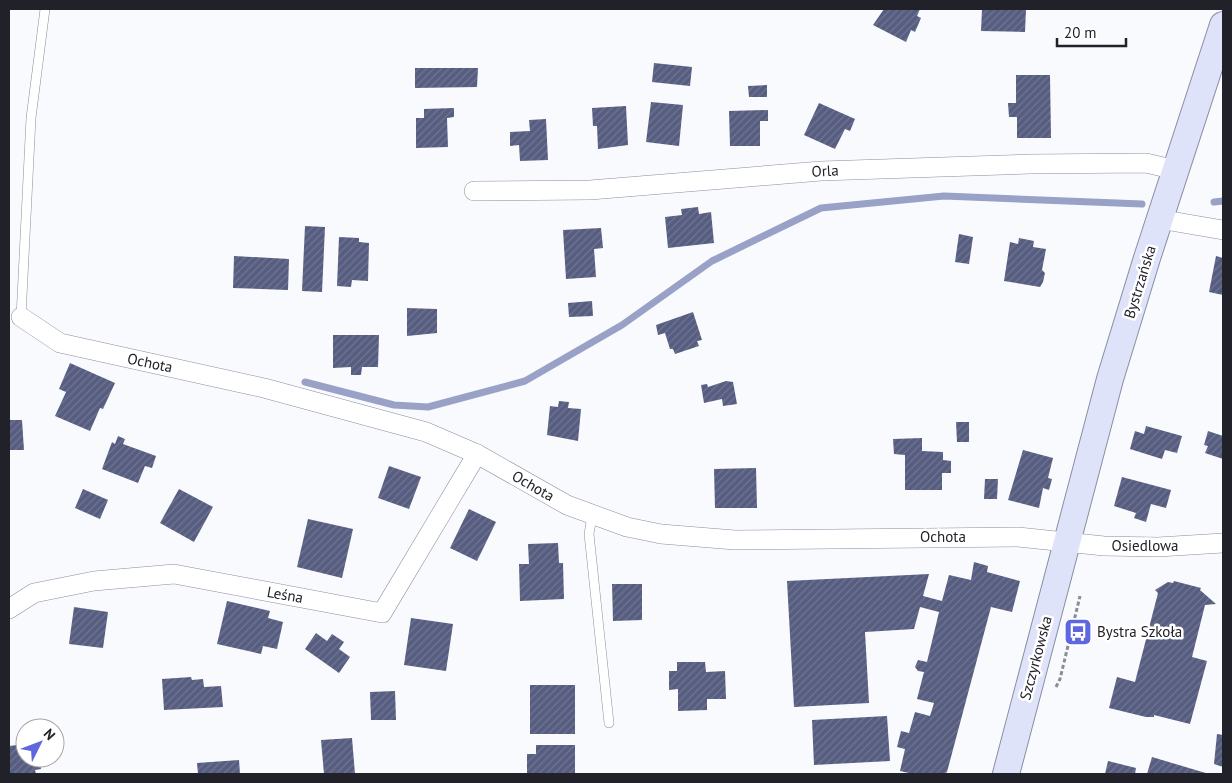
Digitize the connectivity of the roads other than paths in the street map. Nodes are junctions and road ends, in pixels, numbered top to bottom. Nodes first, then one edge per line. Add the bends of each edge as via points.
1 (45, 9) edge
2 (1223, 25) edge
3 (1176, 170) junction
4 (474, 191) dead end
5 (1159, 219) junction
6 (1223, 230) edge
7 (21, 317) joint
8 (477, 454) junction
9 (592, 516) junction
10 (1066, 542) junction
11 (1223, 543) edge
12 (9, 609) edge
13 (609, 723) dead end
14 (1006, 774) edge

1 - 7 lane via 31,118
2 - 3 main road, Bystrzańska
3 - 4 street, Orla via 1146,163 1030,164 821,171 590,190
3 - 5 main road, Bystrzańska
5 - 6 street
5 - 10 main road, Bystrzańska via 1110,379
7 - 8 street, Ochota via 60,343 264,388 426,432
8 - 9 street, Ochota via 553,498
8 - 12 street, Leśna via 382,613 174,574 94,581 34,593
9 - 10 street, Ochota via 626,527 691,538 1009,537
9 - 13 lane via 589,534
10 - 11 street, Osiedlowa via 1158,547
10 - 14 main road, Szczyrkowska

